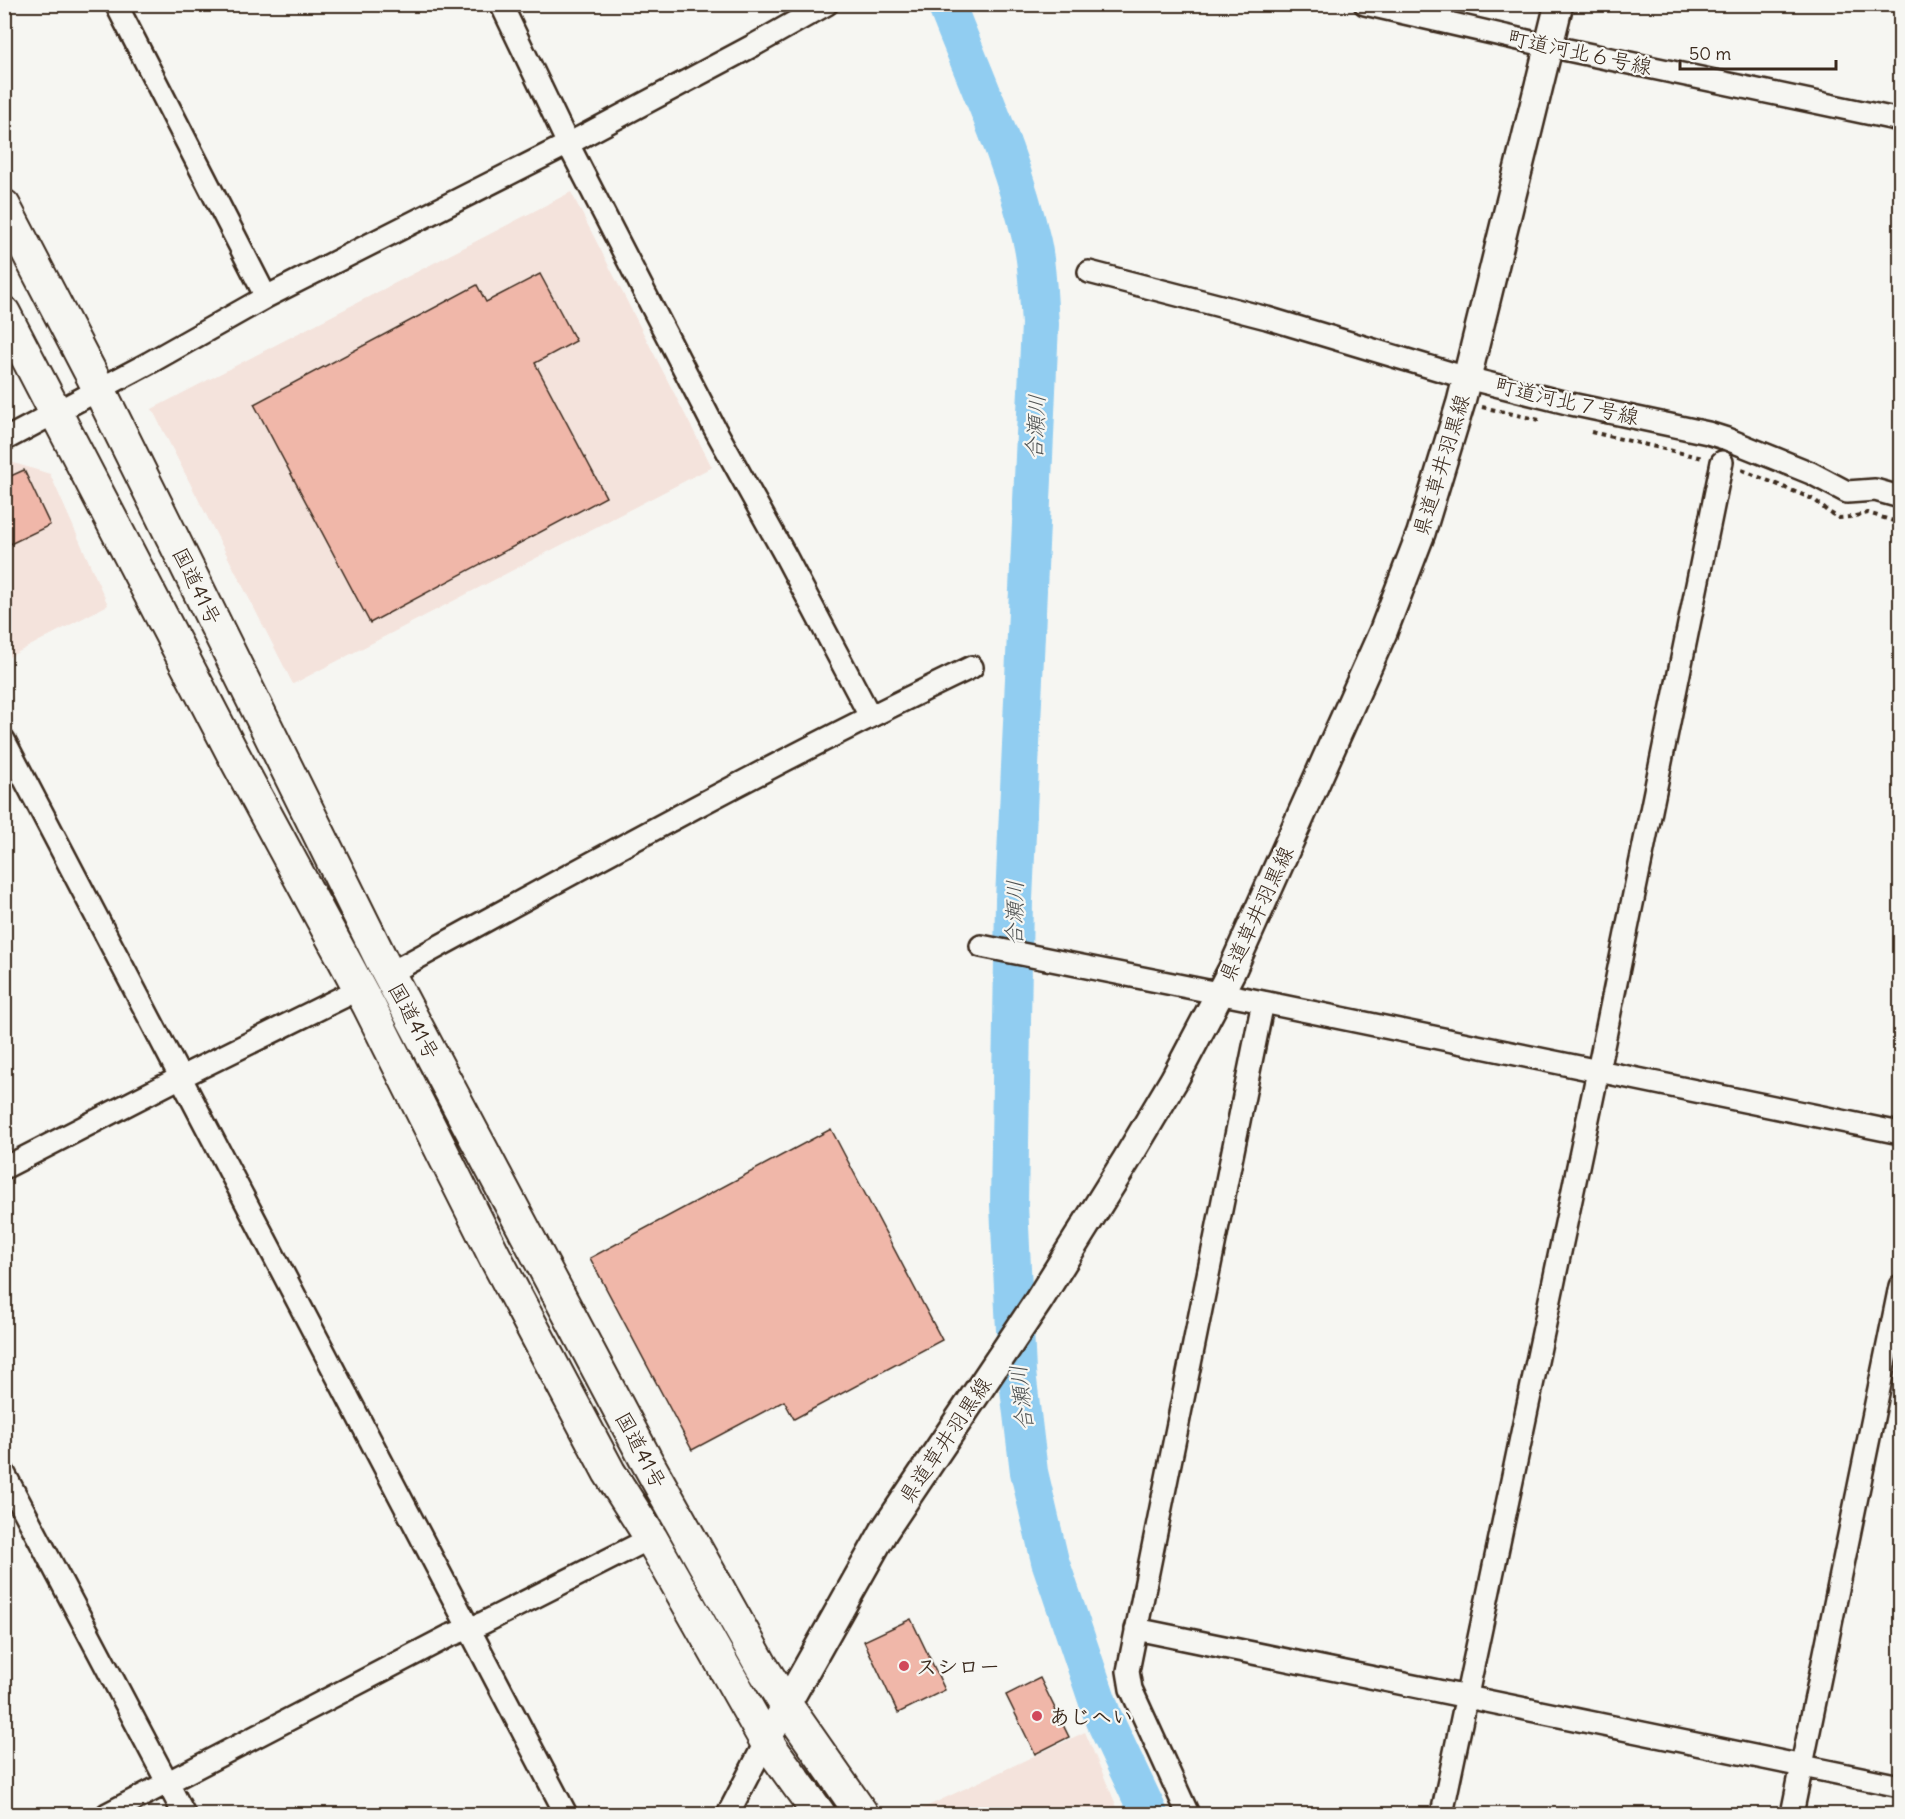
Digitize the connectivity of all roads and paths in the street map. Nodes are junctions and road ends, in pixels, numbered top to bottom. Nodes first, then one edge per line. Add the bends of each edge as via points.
1 (116, 4) edge
2 (501, 4) edge
3 (827, 4) edge
4 (1365, 4) edge
5 (1559, 4) edge
6 (1549, 46) junction
7 (1900, 120) edge
8 (568, 144) junction
9 (4, 206) edge
10 (1089, 272) dead end
11 (266, 297) junction
12 (4, 313) edge
13 (1467, 378) junction
14 (99, 389) junction
15 (56, 414) junction
16 (4, 440) edge
17 (1722, 462) dead end
18 (1900, 498) edge
19 (972, 667) dead end
20 (870, 716) junction
21 (4, 740) edge
22 (981, 946) dead end
23 (403, 966) dead end
24 (1219, 993) junction
25 (343, 997) dead end
26 (1263, 1002) junction
27 (1598, 1071) junction
28 (181, 1077) junction
29 (1900, 1133) edge
30 (4, 1168) edge
31 (1900, 1286) edge
32 (4, 1473) edge
33 (651, 1538) junction
34 (467, 1629) junction
35 (1136, 1629) junction
36 (1466, 1696) junction
37 (786, 1705) junction
38 (766, 1741) junction
39 (1802, 1766) junction
40 (168, 1783) junction
41 (1900, 1786) edge
42 (107, 1815) edge
43 (184, 1815) edge
44 (566, 1815) edge
45 (728, 1815) edge
46 (819, 1815) edge
47 (862, 1815) edge
48 (1188, 1815) edge
49 (1442, 1815) edge
50 (1792, 1815) edge

1 - 11 street
2 - 8 street
3 - 8 street
4 - 6 street, 町道河北６号線
5 - 6 main road, 県道草井羽黒線
6 - 7 street, 町道河北６号線
6 - 13 main road, 県道草井羽黒線
8 - 11 street
8 - 20 street via 715,429
9 - 14 highway, 国道41号
10 - 13 street, 町道河北７号線 via 1267,318
11 - 14 street
12 - 15 highway, 国道41号
13 - 18 street, 町道河北７号線 via 1708,433 1811,473 1847,492 1875,490
13 - 24 main road, 県道草井羽黒線 via 1421,533 1383,632
14 - 15 street
14 - 37 highway, 国道41号 via 383,963 645,1458
15 - 16 street
15 - 33 highway, 国道41号 via 369,1006 494,1255 609,1472
17 - 27 street
19 - 20 street
20 - 23 street
21 - 28 street
22 - 24 street
24 - 26 street
24 - 37 main road, 県道草井羽黒線 via 1174,1080 1039,1300 884,1531
25 - 28 street
26 - 27 street
26 - 35 street
27 - 29 street
27 - 36 street
28 - 30 street
28 - 34 street
31 - 39 street
32 - 40 street
33 - 34 street
33 - 38 highway, 国道41号
34 - 40 street
34 - 44 street
35 - 36 street
35 - 48 street via 1128,1671 1131,1689
36 - 39 street
36 - 49 street
37 - 38 main road, 県道草井羽黒線
37 - 47 highway, 国道41号
38 - 45 street
38 - 46 highway, 国道41号
39 - 41 street
39 - 50 street
40 - 42 street
40 - 43 street

